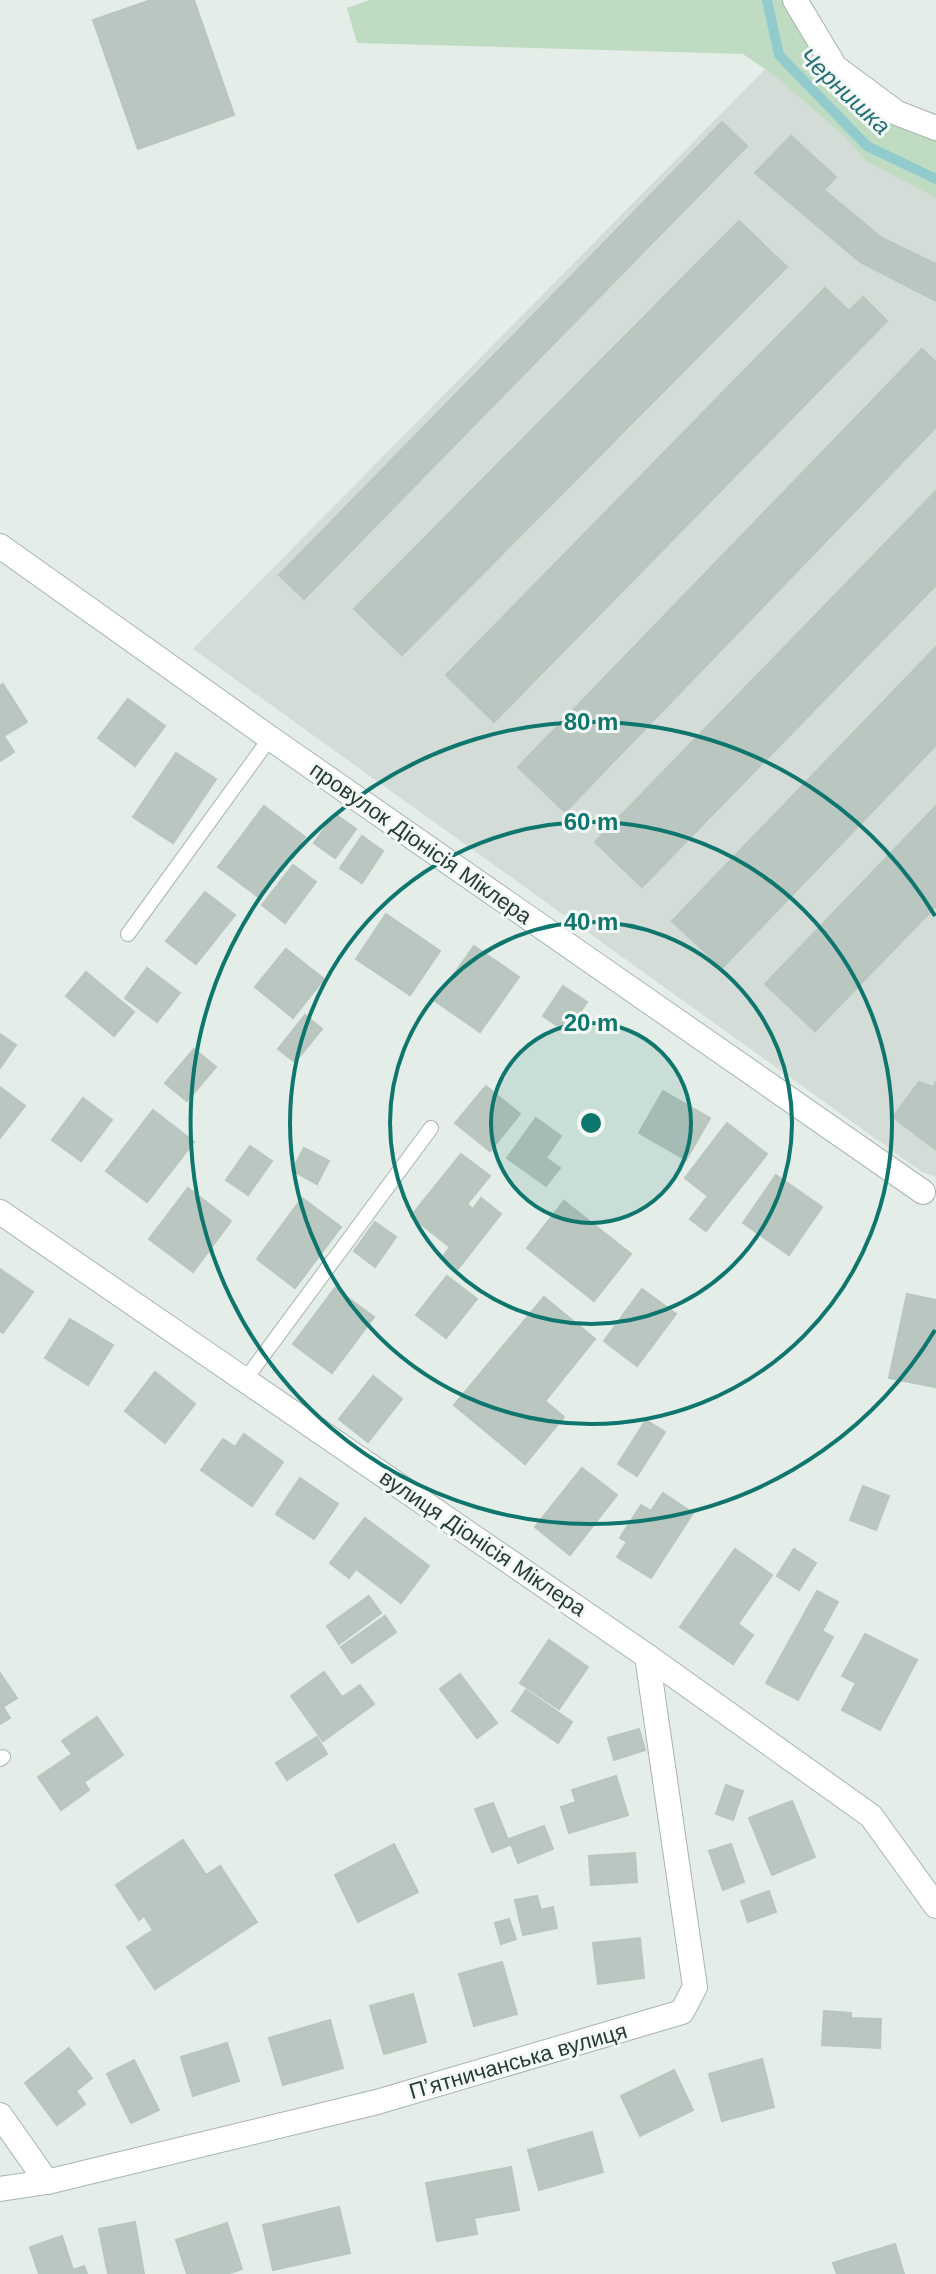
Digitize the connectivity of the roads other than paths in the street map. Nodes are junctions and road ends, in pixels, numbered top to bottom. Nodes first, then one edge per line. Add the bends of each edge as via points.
1 (795, 0) edge
2 (936, 128) edge
3 (0, 546) edge
4 (270, 738) junction
5 (128, 934) dead end
6 (431, 1128) dead end
7 (923, 1192) dead end
8 (0, 1212) edge
9 (245, 1380) junction
10 (647, 1656) junction
11 (936, 1906) edge
12 (0, 2115) edge
13 (47, 2182) junction
14 (0, 2189) edge

1 - 2 street via 835,67 897,113
3 - 4 street, провулок Діонісія Міклера
4 - 5 lane
4 - 7 street, провулок Діонісія Міклера
6 - 9 lane
8 - 9 street, вулиця Діонісія Міклера
9 - 10 street, вулиця Діонісія Міклера
10 - 11 street, вулиця Діонісія Міклера via 871,1816
10 - 13 street, Пʼятничанська вулиця via 695,1987 682,2012 377,2102
12 - 13 street
13 - 14 street, Пʼятничанська вулиця

